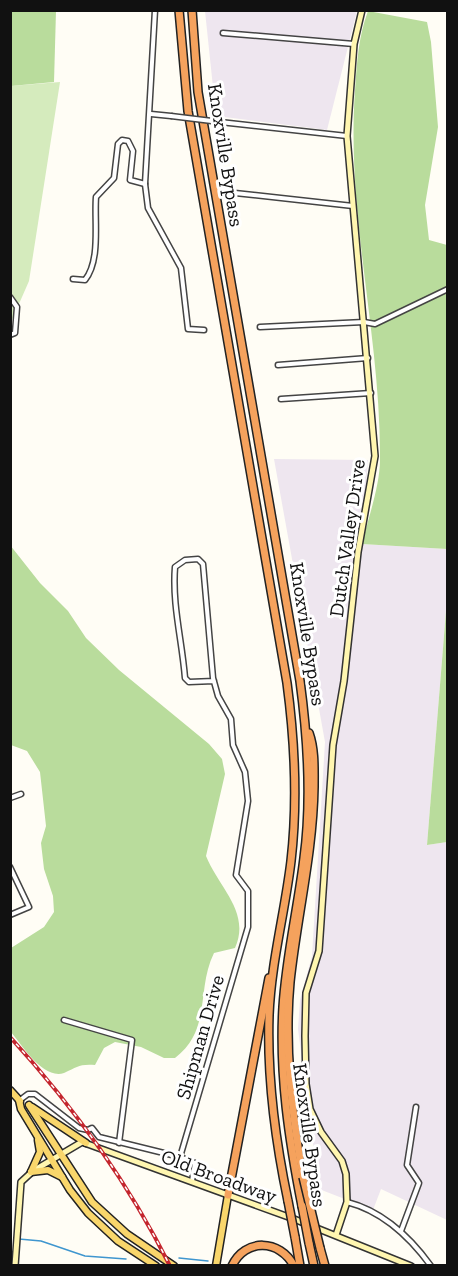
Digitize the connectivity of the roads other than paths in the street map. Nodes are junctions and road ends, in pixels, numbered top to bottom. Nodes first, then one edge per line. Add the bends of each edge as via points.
1 (155, 10) edge
2 (179, 10) edge
3 (192, 10) edge
4 (362, 10) edge
5 (223, 33) dead end
6 (354, 44) junction
7 (151, 114) junction
8 (347, 136) junction
9 (145, 184) junction
10 (235, 193) dead end
11 (353, 206) junction
12 (73, 279) dead end
13 (447, 288) edge
14 (10, 297) edge
15 (364, 322) junction
16 (260, 327) dead end
17 (204, 330) dead end
18 (10, 335) edge
19 (368, 358) junction
20 (278, 365) dead end
21 (372, 393) junction
22 (281, 399) dead end
23 (214, 681) junction
24 (305, 721) junction
25 (21, 794) dead end
26 (10, 798) edge
27 (10, 867) edge
28 (10, 915) edge
29 (276, 950) junction
30 (64, 1020) dead end
31 (10, 1090) edge
32 (19, 1100) junction
33 (28, 1105) junction
34 (416, 1107) dead end
35 (36, 1131) junction
36 (86, 1143) junction
37 (119, 1143) junction
38 (60, 1154) junction
39 (180, 1157) junction
40 (52, 1158) junction
41 (31, 1172) junction
42 (62, 1177) junction
43 (192, 1181) junction
44 (228, 1195) junction
45 (347, 1202) junction
46 (401, 1232) junction
47 (336, 1235) junction
48 (145, 1262) edge
49 (15, 1266) edge
50 (156, 1266) edge
51 (174, 1266) edge
52 (216, 1266) edge
53 (232, 1266) edge
54 (294, 1266) edge
55 (300, 1266) edge
56 (314, 1266) edge
57 (325, 1266) edge
58 (411, 1266) edge
59 (431, 1266) edge

1 - 7 street
2 - 29 highway, Knoxville Bypass via 184,88 287,683 294,743 293,841
3 - 24 highway, Knoxville Bypass via 201,111
4 - 6 street, Dutch Valley Drive
5 - 6 street
6 - 8 street, Dutch Valley Drive
7 - 8 street, bridge
7 - 9 street
8 - 11 street, Dutch Valley Drive
9 - 12 street via 130,180 133,151 128,141 122,140 118,144 114,178 96,197 90,273 85,280
9 - 17 street via 148,208 181,268 188,329
10 - 11 street
11 - 15 street, Dutch Valley Drive
13 - 15 street via 375,324
14 - 18 street via 17,307 15,333
15 - 16 street
15 - 19 street, Dutch Valley Drive
19 - 20 street
19 - 21 street, Dutch Valley Drive
21 - 22 street
21 - 45 street, Dutch Valley Drive via 375,456 358,552 333,745 319,951 306,993 304,1036 309,1109 342,1161
23 - 23 street via 189,682 185,678 173,601 175,567 185,560 198,559 203,564
23 - 39 street, Shipman Drive via 231,719 233,745 245,772 248,801 236,875 248,891 248,927
24 - 56 highway, Knoxville Bypass, bridge via 309,767 307,831 286,970 282,1033 286,1118
24 - 57 highway, bridge via 312,743 314,809 290,982 288,1037 294,1125
25 - 26 street
27 - 28 street via 29,907
29 - 44 highway via 262,1003
29 - 55 highway, Knoxville Bypass, bridge via 269,1015 270,1083 275,1133
30 - 37 street via 132,1040
31 - 32 main road
32 - 33 main road
32 - 35 main road
32 - 37 street via 35,1094 80,1128 92,1128 99,1137
33 - 36 main road
33 - 38 main road
34 - 46 street via 407,1165 419,1183
35 - 40 main road
35 - 41 main road via 40,1152
36 - 38 street via 75,1144
36 - 43 street, Old Broadway
37 - 39 street
38 - 40 street
38 - 51 main road via 102,1212
39 - 43 street via 195,1163
40 - 41 street
40 - 42 main road
41 - 42 main road via 48,1170
41 - 49 street via 20,1186
42 - 48 main road via 95,1221
43 - 44 street, Old Broadway
44 - 47 street, Old Broadway
44 - 52 main road
45 - 46 street via 368,1208
45 - 47 street, Dutch Valley Drive
46 - 59 street
47 - 58 street, Old Broadway
48 - 50 main road
53 - 54 highway via 243,1251 263,1245 280,1249

